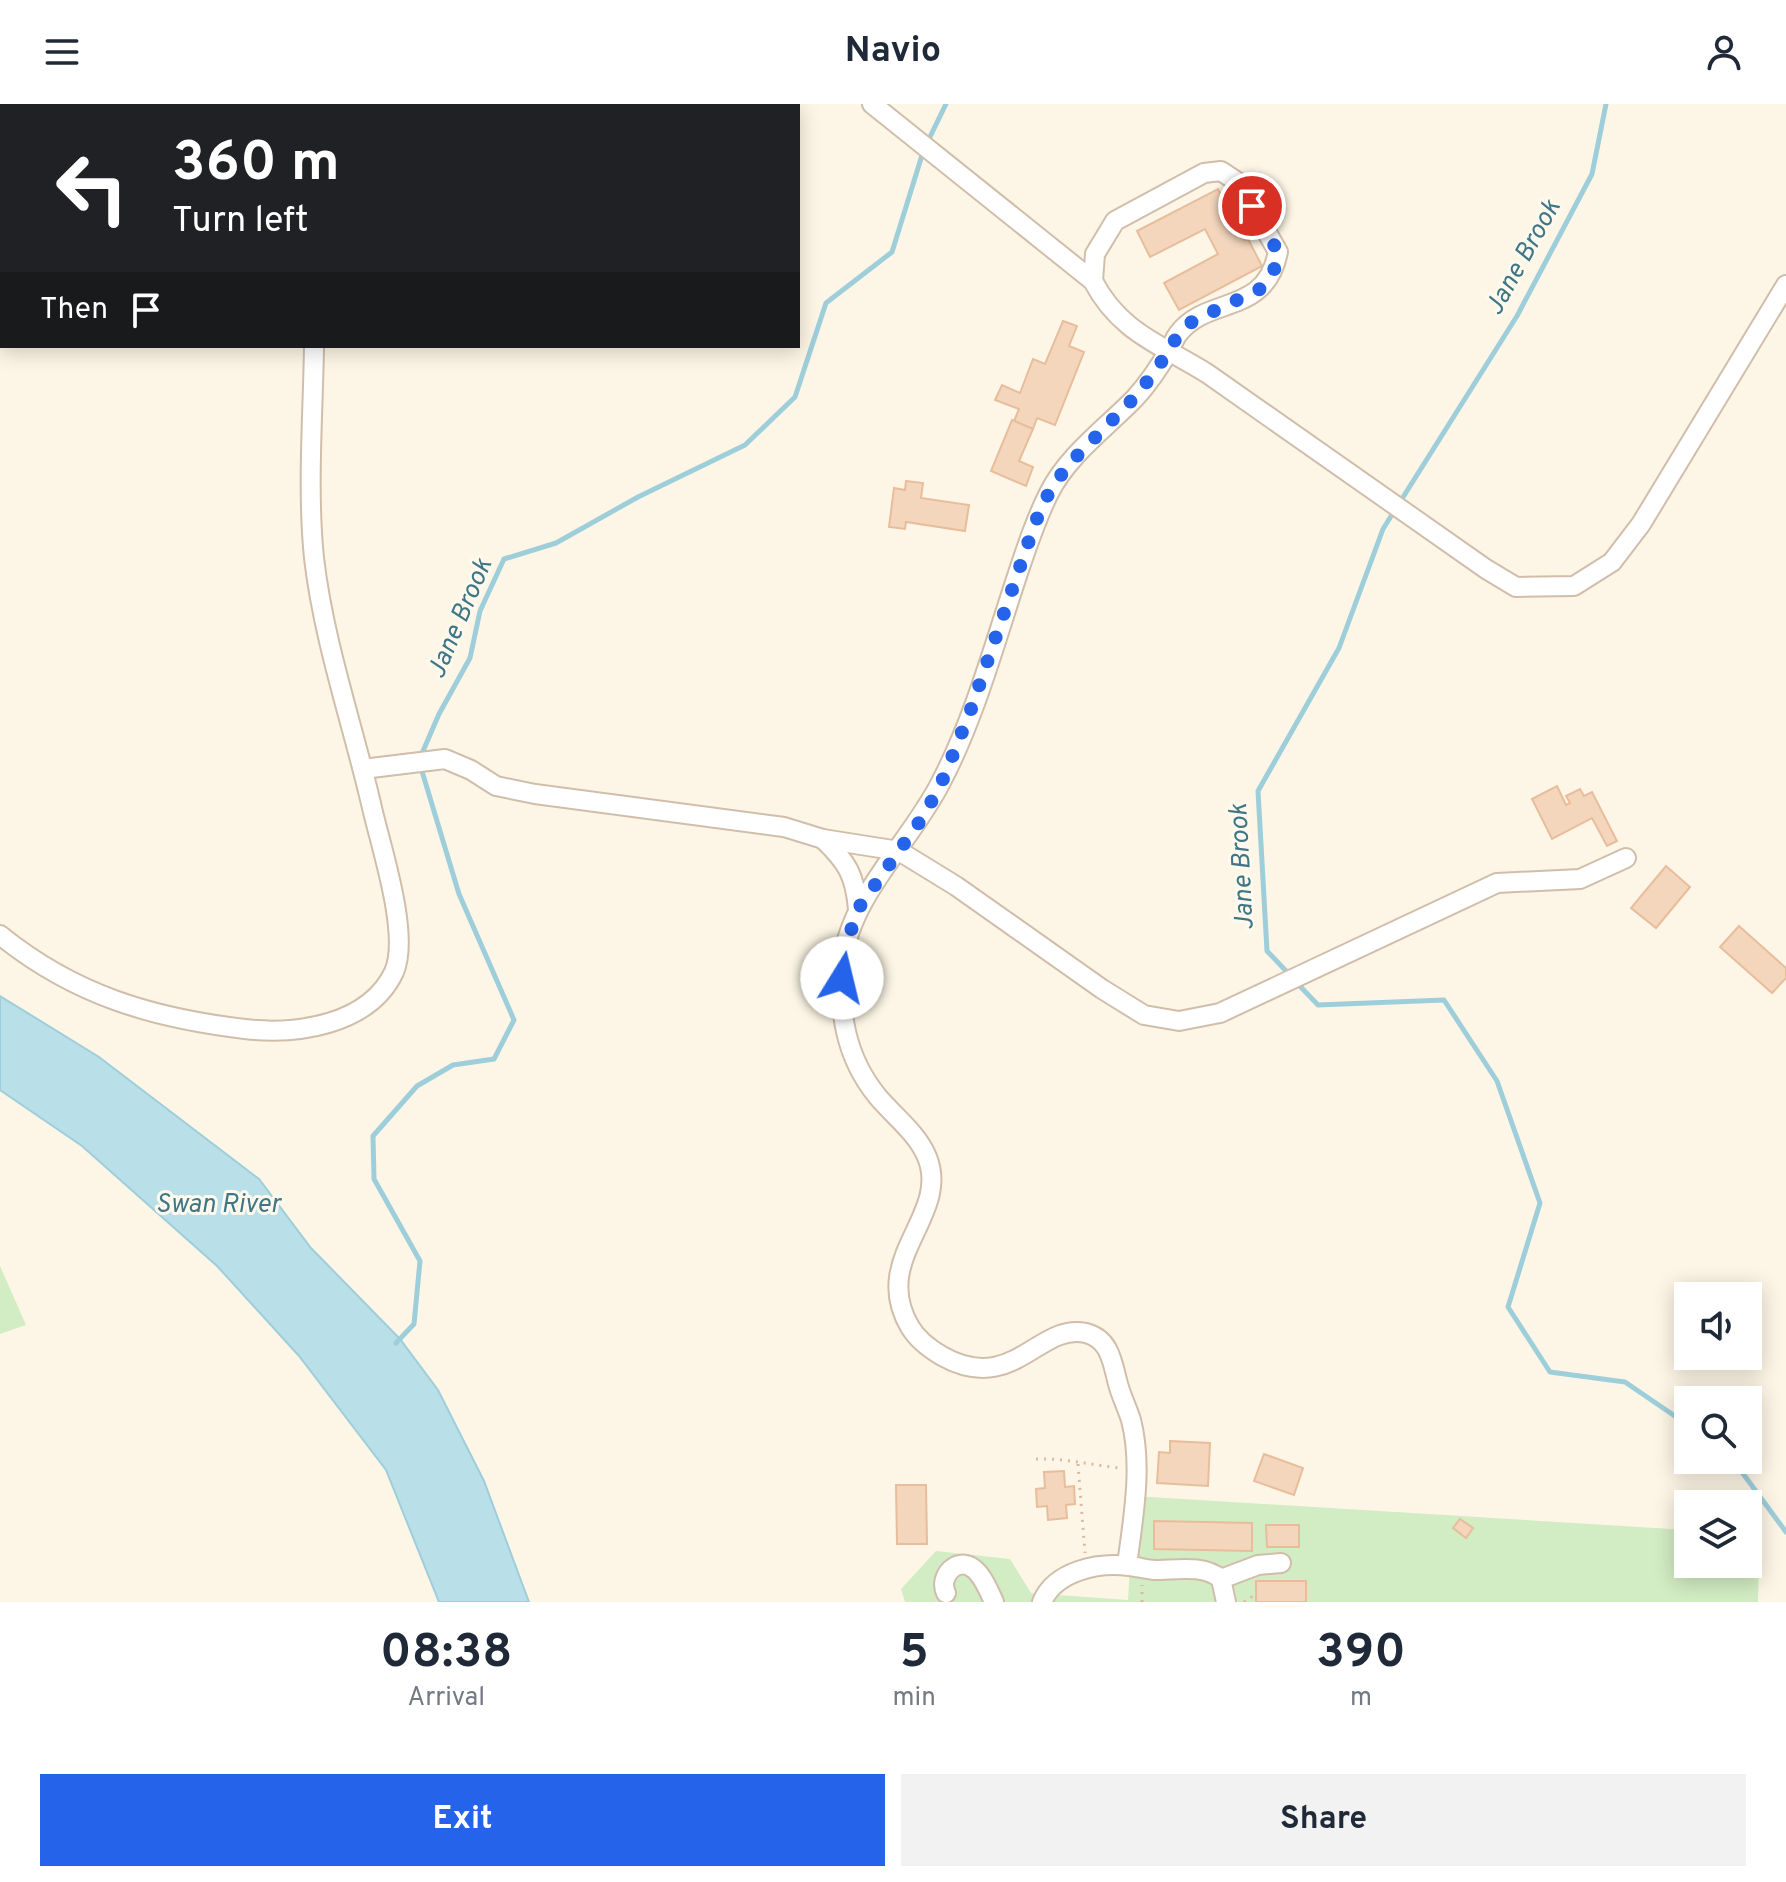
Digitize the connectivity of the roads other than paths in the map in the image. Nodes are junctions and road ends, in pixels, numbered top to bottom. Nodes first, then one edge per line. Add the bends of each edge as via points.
1 (872, 104) edge
2 (1093, 281) junction
3 (1786, 285) edge
4 (314, 348) edge
5 (1170, 350) junction
6 (363, 769) junction
7 (823, 839) junction
8 (899, 851) junction
9 (1626, 858) dead end
10 (858, 909) junction
11 (0, 935) edge
12 (1281, 1563) dead end
13 (1127, 1565) junction
14 (1221, 1579) junction
15 (946, 1593) dead end
16 (994, 1602) edge
17 (1042, 1602) edge
18 (1226, 1602) edge

1 - 2 street
2 - 5 street via 1104,303 1136,334
2 - 5 street via 1095,254 1115,221 1204,173 1221,171 1239,183 1278,252 1275,268 1260,289 1193,321
3 - 5 street via 1641,524 1612,562 1574,586 1516,587
4 - 6 street via 314,556 321,607
5 - 8 street via 1138,394 1051,488 944,777
6 - 7 street via 445,759 496,786 784,827
6 - 11 street via 400,939 394,971 375,997 343,1019 312,1028 260,1030 142,1011 78,986
7 - 8 street
7 - 10 street via 856,883
8 - 9 street via 1144,1015 1179,1021 1220,1013 1497,883 1580,879
8 - 10 street
10 - 13 street via 843,955 845,1035 860,1073 926,1156 932,1180 926,1209 899,1271 898,1298 911,1329 931,1350 978,1369 1003,1366 1057,1337 1084,1333 1107,1348 1131,1422 1135,1470
12 - 14 street
13 - 14 street via 1203,1570
13 - 17 street via 1087,1569 1057,1581
14 - 18 street
15 - 16 street via 946,1575 967,1565

